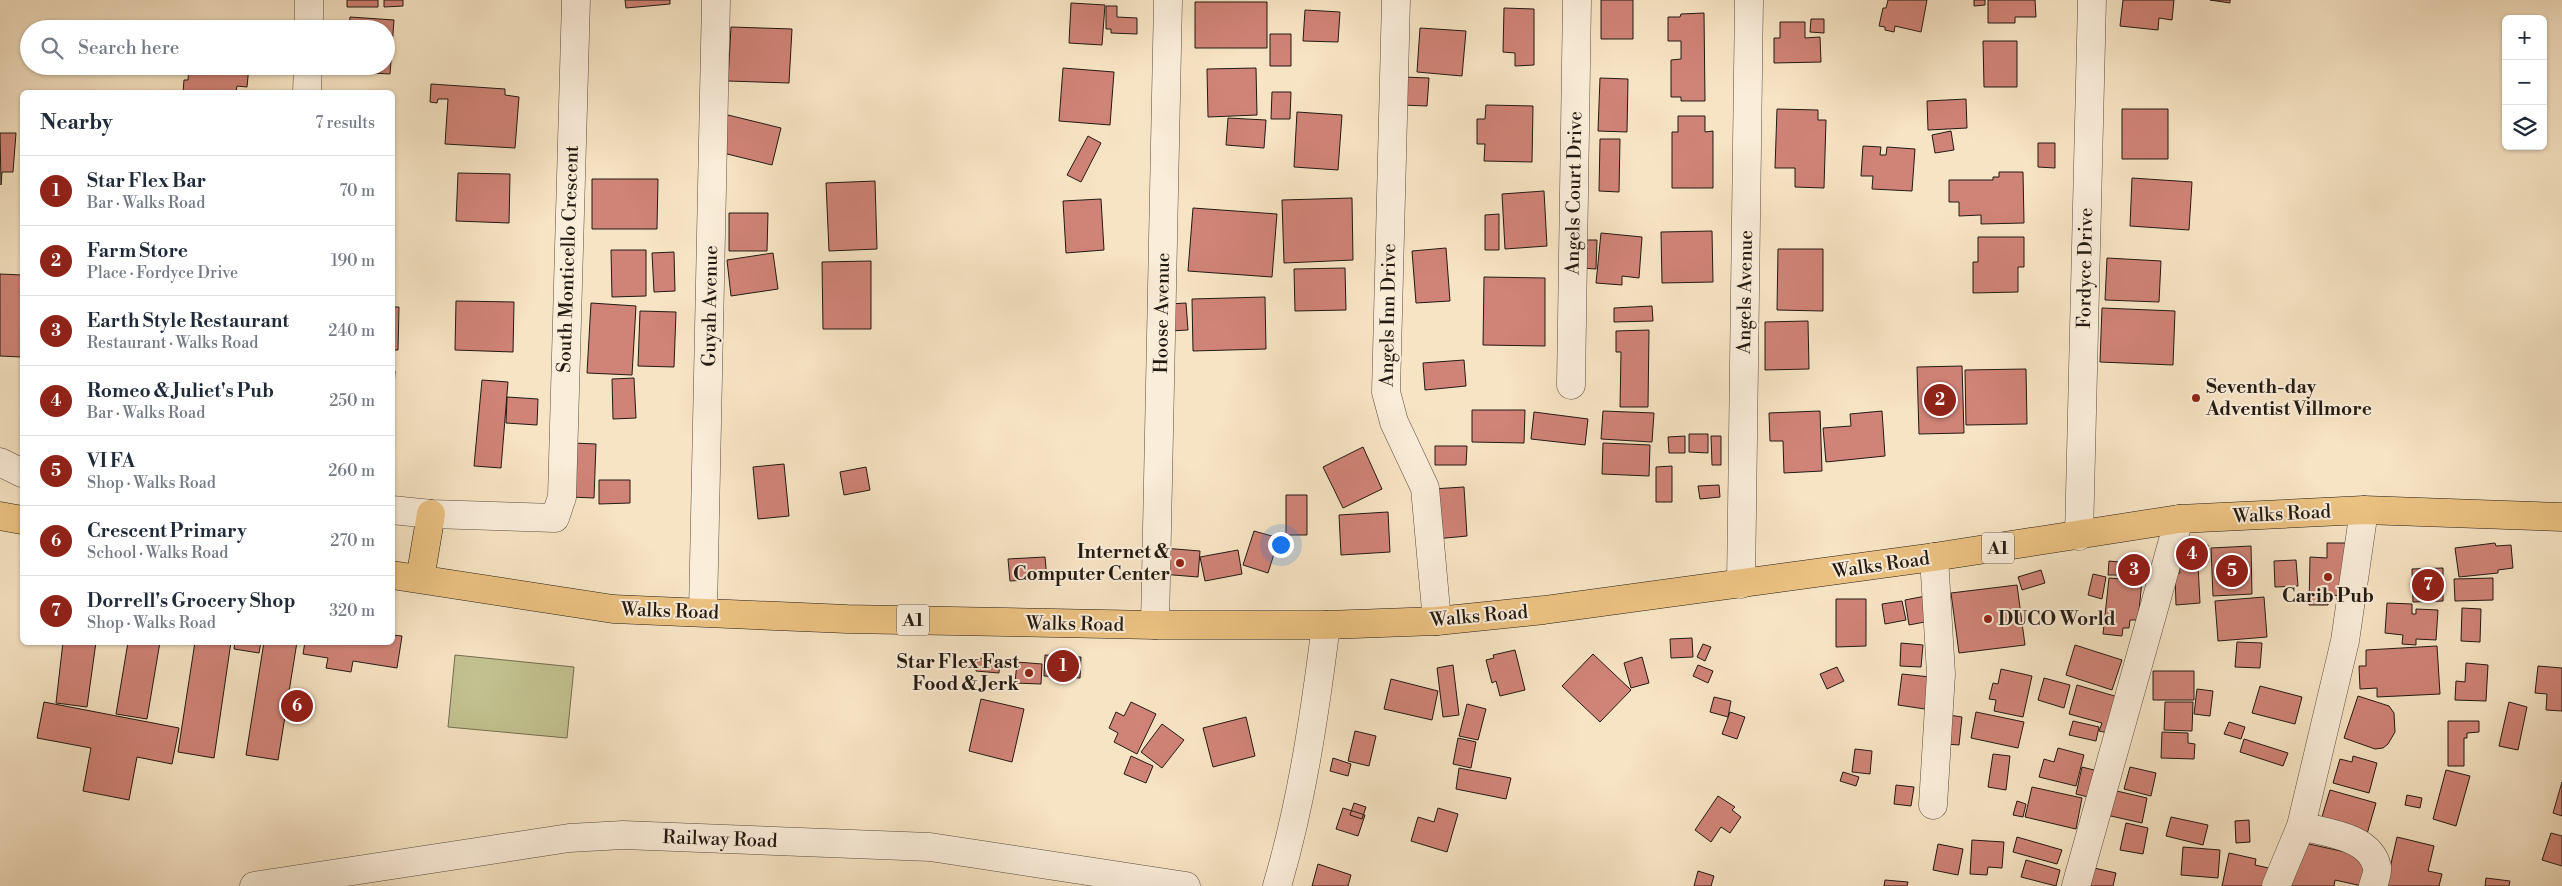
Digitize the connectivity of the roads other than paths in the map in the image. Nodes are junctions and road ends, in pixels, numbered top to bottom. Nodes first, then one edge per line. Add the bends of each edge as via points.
1 (309, 0) edge
2 (576, 0) edge
3 (716, 0) edge
4 (1168, 0) edge
5 (1396, 0) edge
6 (1577, 0) edge
7 (1749, 0) edge
8 (2092, 0) edge
9 (309, 20) edge
10 (308, 75) edge
11 (307, 90) edge
12 (1571, 385) dead end
13 (0, 462) edge
14 (20, 472) edge
15 (395, 510) edge
16 (2364, 510) junction
17 (431, 514) junction
18 (0, 516) edge
19 (2562, 517) edge
20 (2179, 519) junction
21 (20, 520) edge
22 (2079, 536) junction
23 (1934, 558) junction
24 (395, 575) edge
25 (420, 579) junction
26 (1741, 584) junction
27 (703, 611) junction
28 (1437, 621) junction
29 (1155, 625) junction
30 (1326, 625) junction
31 (1933, 806) dead end
32 (2301, 826) junction
33 (254, 886) edge
34 (1186, 886) edge
35 (1277, 886) edge
36 (2076, 886) edge
37 (2276, 886) edge
38 (2373, 886) edge

1 - 9 street
2 - 17 street, South Monticello Crescent via 562,498 554,518
3 - 27 street, Guyah Avenue
4 - 29 street, Hoose Avenue
5 - 28 street, Angels Inn Drive via 1386,392 1394,422 1425,488
6 - 12 street, Angels Court Drive
7 - 26 street, Angels Avenue
8 - 22 street, Fordyce Drive
10 - 11 street
13 - 14 street
15 - 17 street
16 - 19 main road, Walks Road / A1
16 - 20 main road, Walks Road / A1
16 - 32 street via 2345,641
17 - 25 main road
18 - 21 main road
20 - 22 main road, Walks Road / A1
20 - 36 street
22 - 23 main road, Walks Road / A1
23 - 26 main road, Walks Road / A1
23 - 31 street via 1941,674
24 - 25 main road, Walks Road / A1
25 - 27 main road, Walks Road / A1 via 613,609
26 - 28 main road, Walks Road / A1
27 - 29 main road, Walks Road / A1 via 786,617
28 - 30 main road, Walks Road / A1
29 - 30 main road, Walks Road / A1
30 - 35 street via 1308,745 1288,850
32 - 37 street
32 - 38 street via 2348,839 2369,850 2378,868
33 - 34 street, Railway Road via 569,838 623,835 930,847

